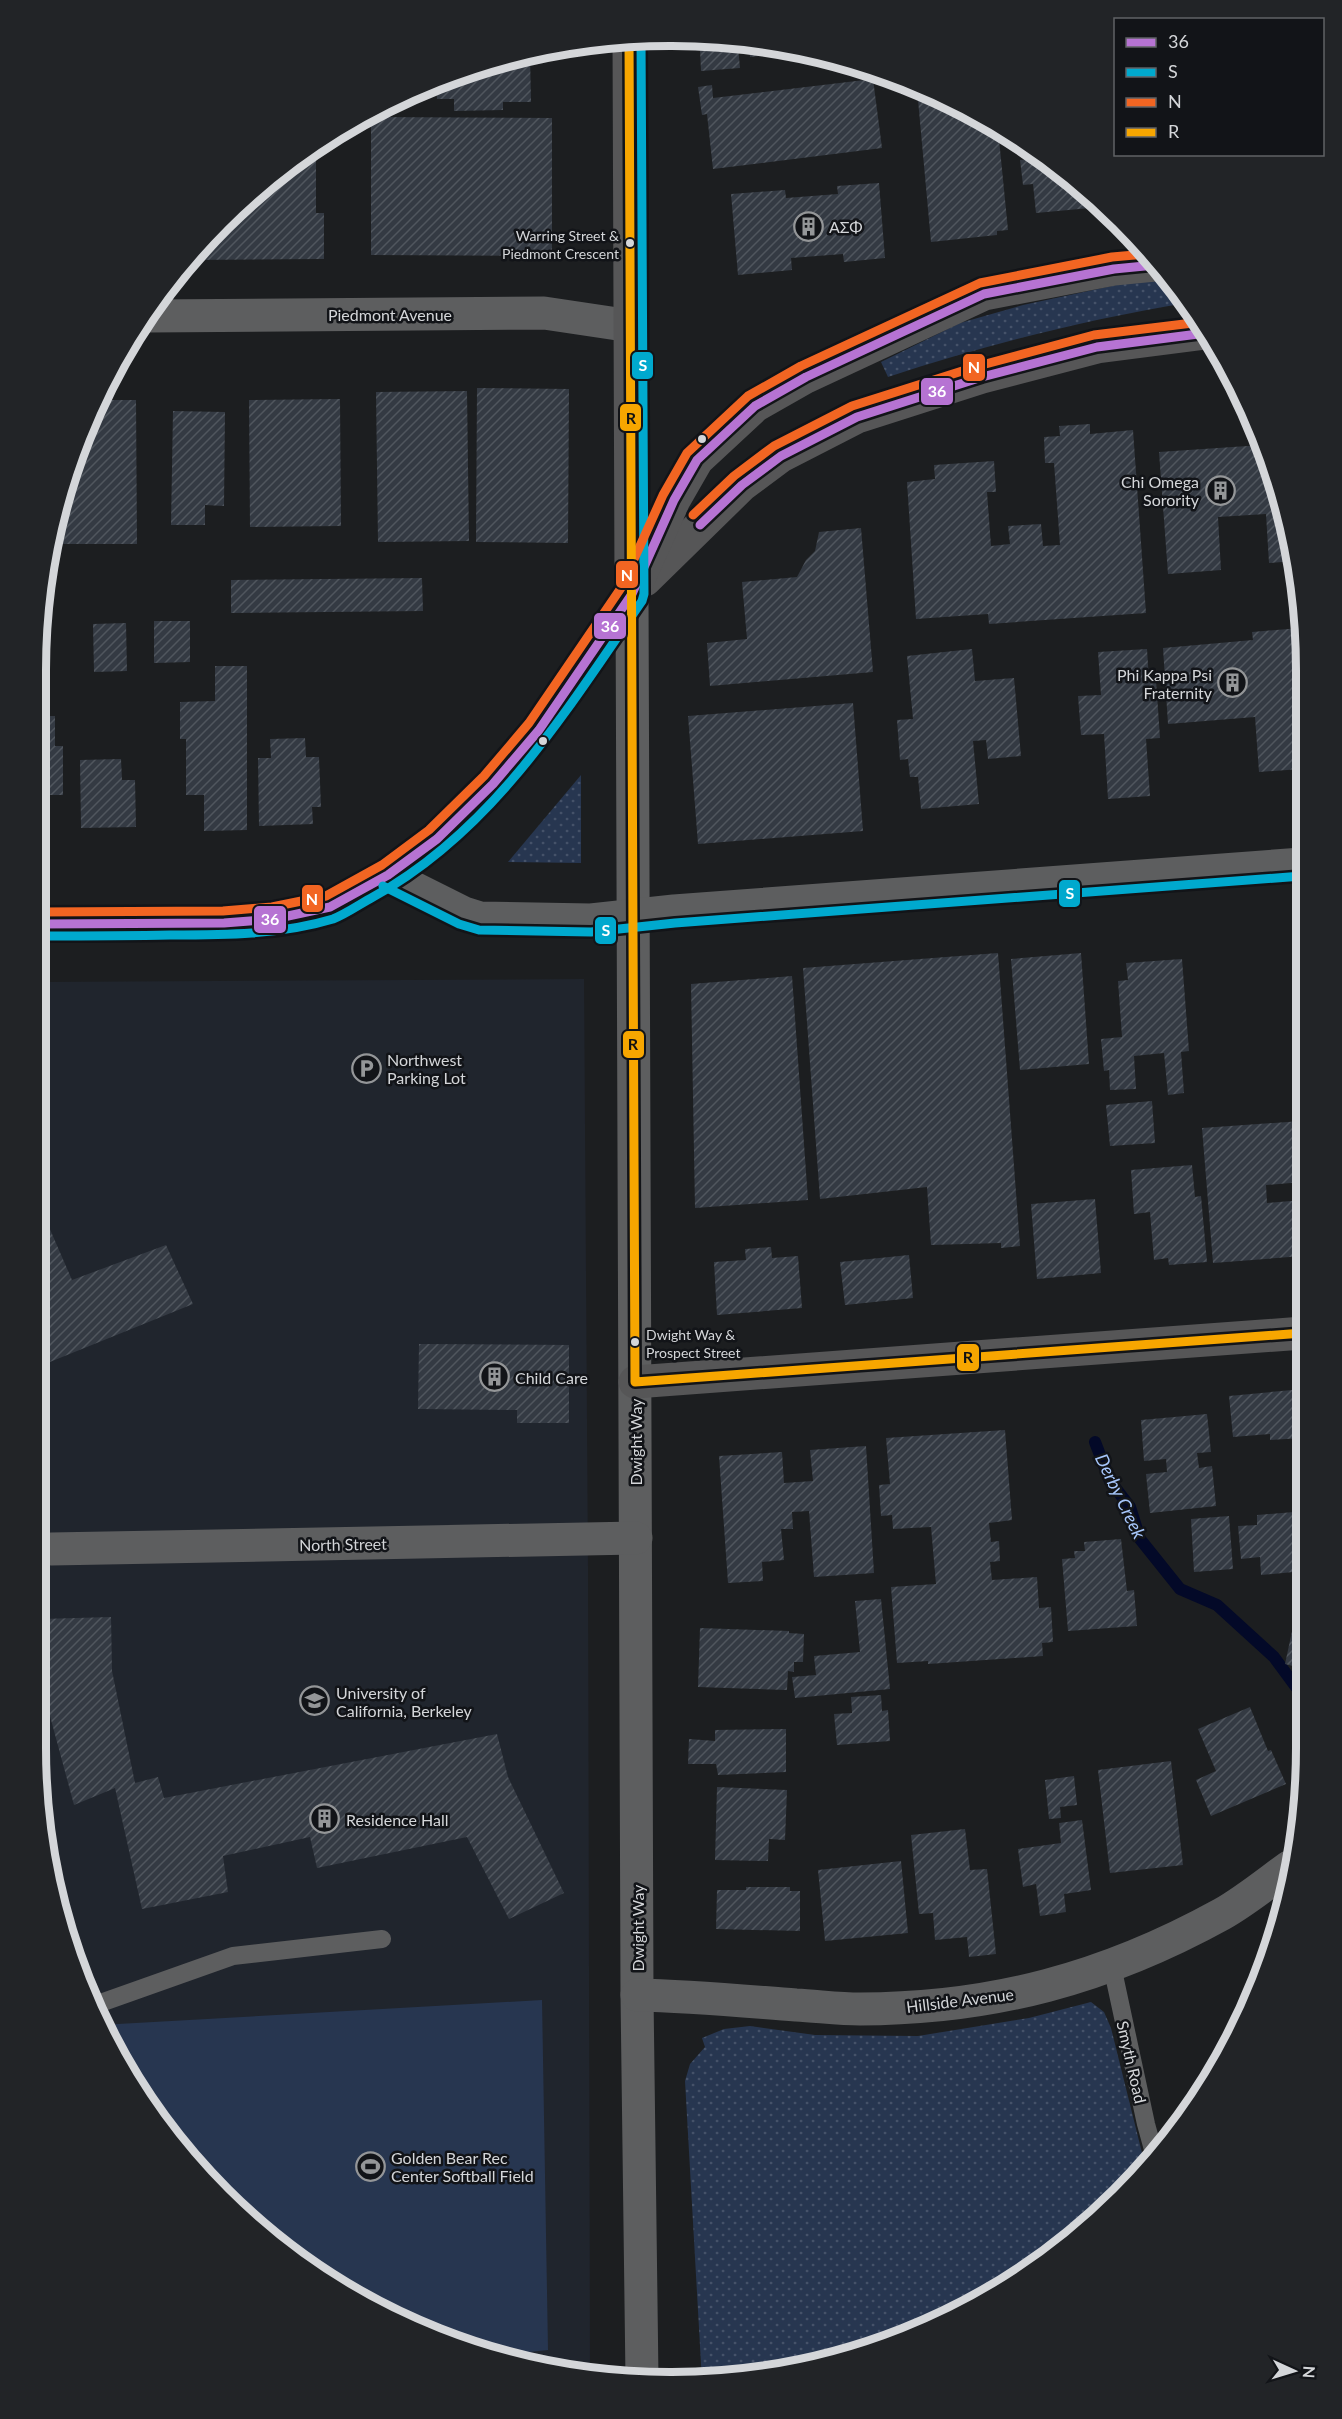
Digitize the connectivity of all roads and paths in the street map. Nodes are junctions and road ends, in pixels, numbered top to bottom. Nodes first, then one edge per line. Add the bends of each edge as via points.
1 (629, 48) edge
2 (1146, 266) edge
3 (158, 316) edge
4 (631, 326) junction
5 (1196, 334) edge
6 (632, 594) junction
7 (1296, 864) edge
8 (388, 874) junction
9 (634, 917) junction
10 (46, 924) edge
11 (1296, 1334) edge
12 (635, 1382) junction
13 (636, 1538) junction
14 (51, 1550) dead end
15 (1284, 1871) edge
16 (382, 1940) dead end
17 (1112, 1966) junction
18 (637, 1995) junction
19 (101, 2003) edge
20 (1152, 2146) edge
21 (642, 2371) edge

1 - 4 street, Dwight Way
2 - 6 street via 1114,268 984,294 806,377 755,406 697,460 674,500
3 - 4 street, Piedmont Avenue via 544,313
4 - 6 street, Dwight Way
5 - 6 street via 1096,347 982,377 857,417 781,456 742,485
6 - 8 street via 539,730 493,784 437,838
6 - 9 street, Dwight Way
7 - 9 street
8 - 9 street via 480,918 591,921
8 - 10 street via 330,907 274,919
9 - 12 street, Dwight Way
11 - 12 street
12 - 13 street, Dwight Way
13 - 14 street, North Street
13 - 18 street, Dwight Way
15 - 17 street, Hillside Avenue via 1224,1913
16 - 19 lane via 233,1956
17 - 18 street, Hillside Avenue via 1005,1997 930,2006 858,2009
17 - 20 lane, Smyth Road
18 - 21 street, Dwight Way

